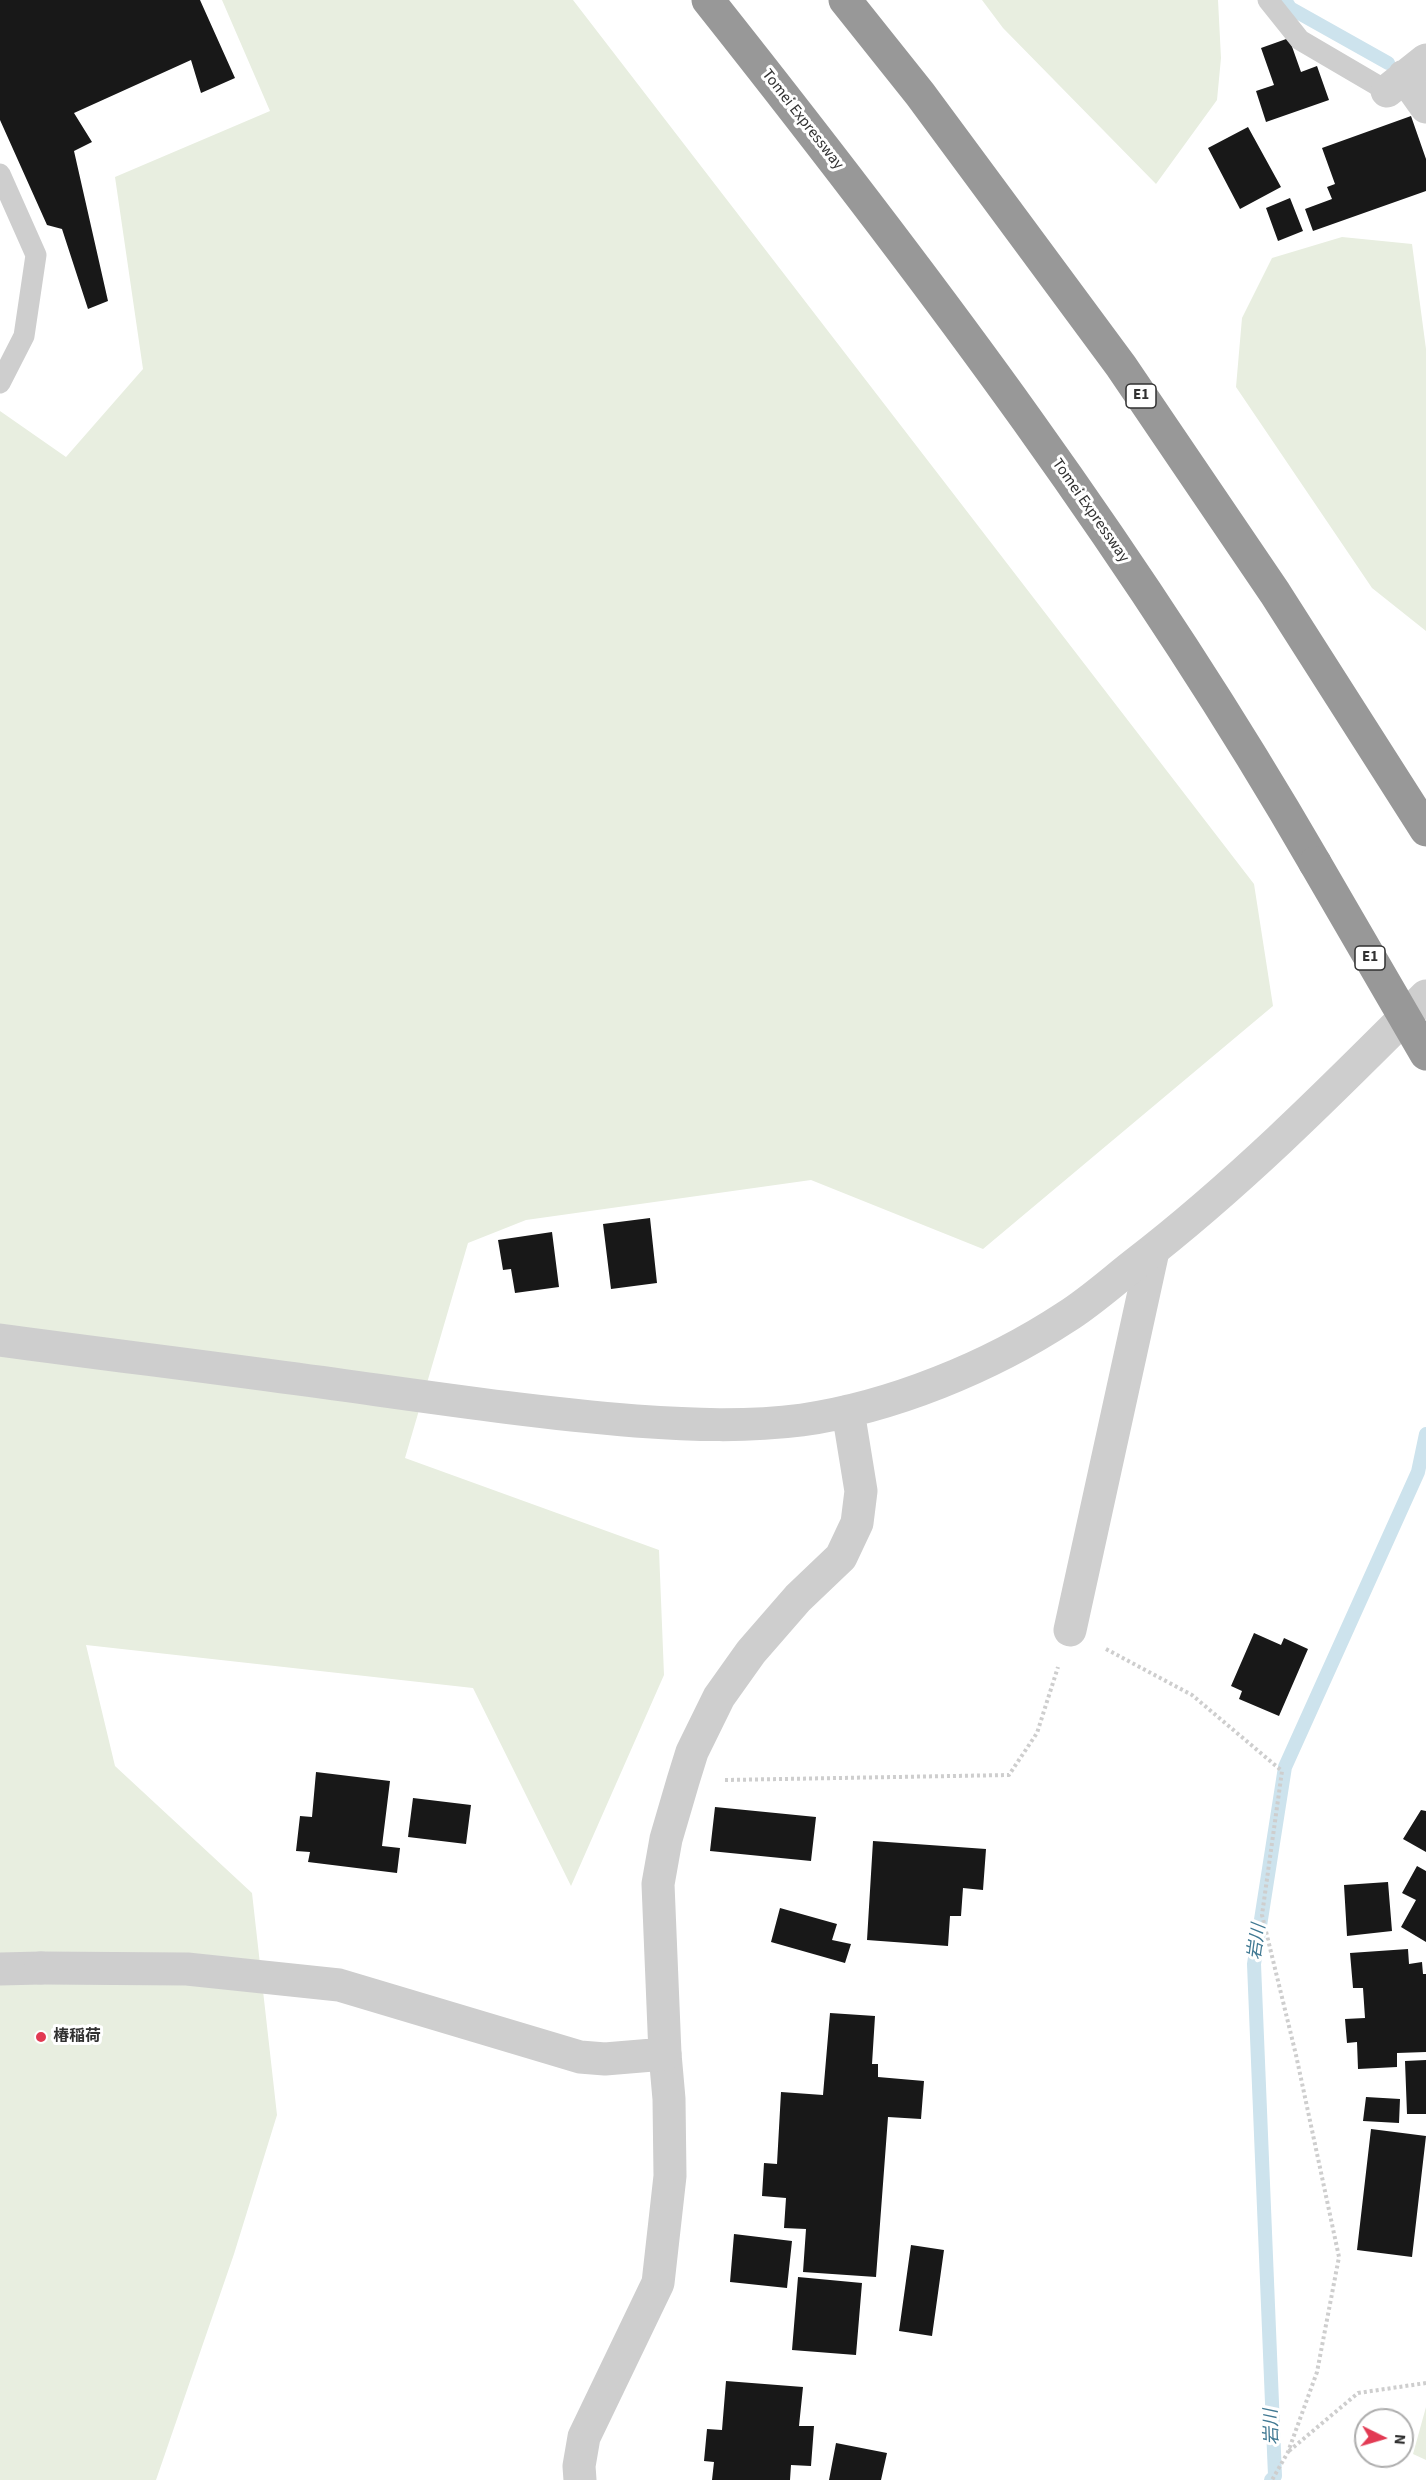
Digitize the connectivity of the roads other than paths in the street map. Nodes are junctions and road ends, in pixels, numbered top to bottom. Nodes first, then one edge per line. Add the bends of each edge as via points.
1 (708, 0) edge
2 (845, 0) edge
3 (1268, 0) edge
4 (1406, 76) edge
5 (1426, 107) edge
6 (0, 174) edge
7 (0, 383) edge
8 (1420, 819) edge
9 (1426, 996) edge
10 (1426, 1054) edge
11 (1153, 1251) junction
12 (0, 1340) edge
13 (848, 1412) junction
14 (1070, 1630) road end
15 (0, 1969) edge
16 (665, 2054) junction
17 (580, 2480) edge

1 - 10 highway, Tomei Expressway / E1, bridge via 845,173 1032,428 1187,652 1254,758
2 - 8 highway, E1 via 920,93 1121,366 1275,593
3 - 4 lane via 1300,40
4 - 5 street
6 - 7 lane via 36,255 24,336
9 - 11 street via 1304,1118
11 - 13 street via 1066,1317 981,1364 915,1393
11 - 14 street
12 - 13 street via 555,1415 695,1425 760,1424
13 - 16 street via 861,1491 857,1523 841,1557 798,1598 751,1652 719,1697 692,1752 666,1839 658,1884
15 - 16 street via 187,1969 339,1985 580,2056 605,2059
16 - 17 street via 670,2176 657,2283 584,2437

